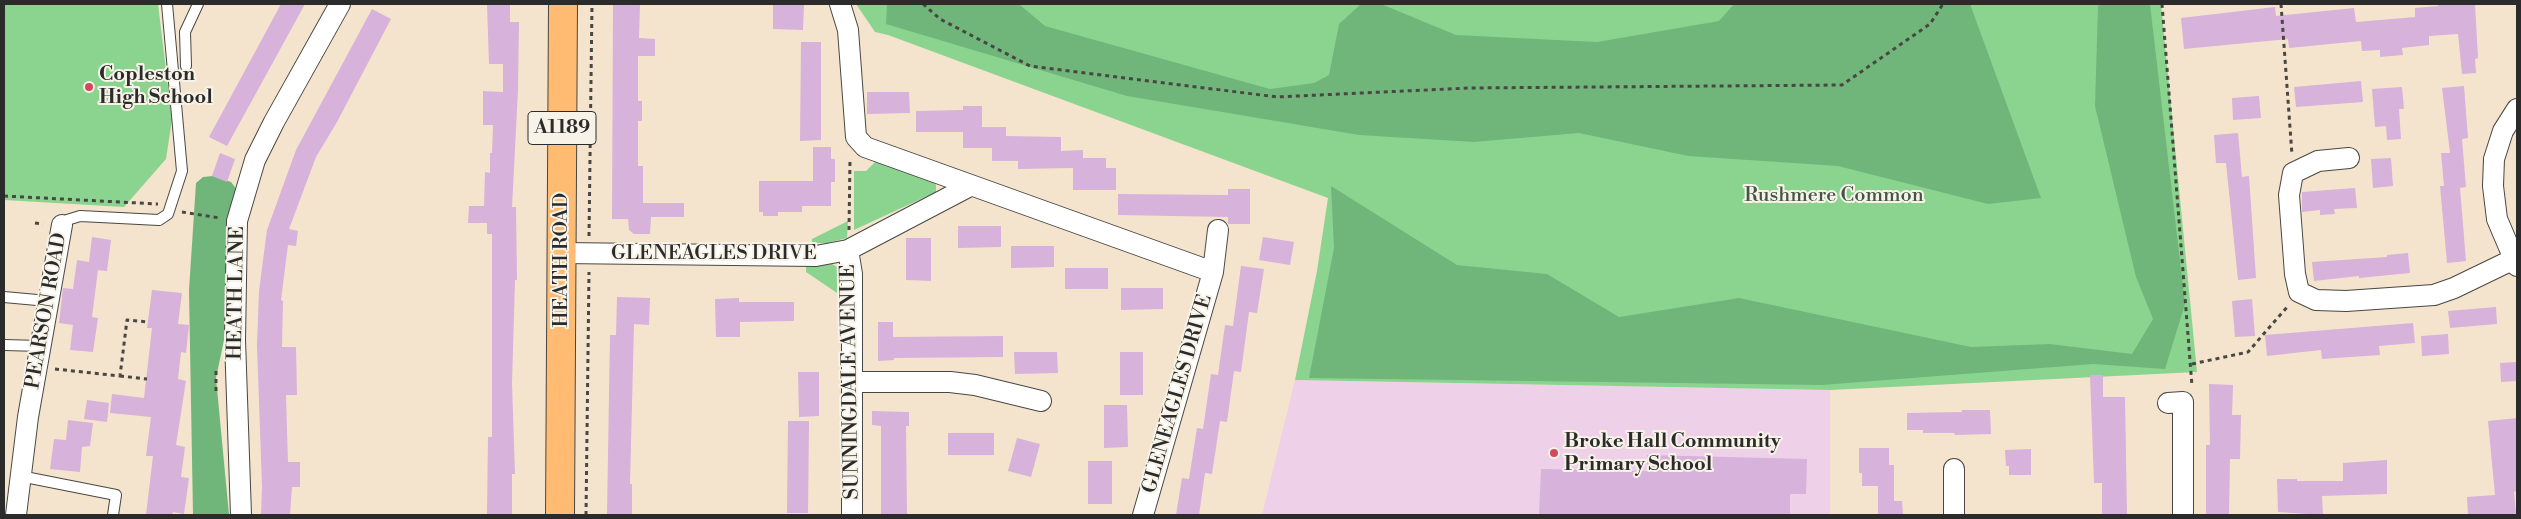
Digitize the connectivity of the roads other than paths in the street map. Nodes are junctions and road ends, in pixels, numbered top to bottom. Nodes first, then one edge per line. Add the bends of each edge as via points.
1 (167, 4) edge
2 (198, 4) edge
3 (340, 4) edge
4 (563, 4) edge
5 (840, 4) edge
6 (186, 66) dead end
7 (2517, 109) edge
8 (2349, 158) dead end
9 (970, 186) junction
10 (62, 225) joint
11 (1218, 230) dead end
12 (848, 250) junction
13 (562, 253) junction
14 (2516, 263) edge
15 (1212, 272) junction
16 (4, 297) edge
17 (48, 301) junction
18 (4, 345) edge
19 (41, 346) junction
20 (852, 382) junction
21 (1041, 401) dead end
22 (2175, 403) road end
23 (1954, 469) dead end
24 (12, 475) edge
25 (16, 515) edge
26 (113, 515) edge
27 (241, 515) edge
28 (560, 515) edge
29 (852, 515) edge
30 (1143, 515) edge
31 (1954, 515) edge
32 (2183, 515) edge

1 - 10 lane, PEARSON ROAD via 182,171 168,214 159,220 80,216 66,220
2 - 6 lane via 185,32
3 - 27 street, HEATH LANE via 255,160 237,222 235,340
4 - 13 main road, HEATH ROAD / A1189
5 - 9 street, GLENEAGLES DRIVE via 848,30 856,137 865,147
7 - 14 street via 2503,131 2494,159 2493,186 2497,219
8 - 14 street via 2318,161 2293,173 2289,195 2295,274 2300,292 2316,300 2346,301 2434,295
9 - 12 street, GLENEAGLES DRIVE
9 - 15 street, GLENEAGLES DRIVE
10 - 17 street, PEARSON ROAD
11 - 15 street, GLENEAGLES DRIVE
12 - 13 street, GLENEAGLES DRIVE via 816,256
12 - 20 street, SUNNINGDALE AVENUE via 852,274
13 - 28 main road, HEATH ROAD / A1189
15 - 30 street, GLENEAGLES DRIVE
16 - 17 lane
17 - 19 street, PEARSON ROAD
18 - 19 lane
19 - 24 street, PEARSON ROAD
20 - 21 street via 950,382
20 - 29 street, SUNNINGDALE AVENUE
22 - 32 street
23 - 31 street
24 - 25 street, PEARSON ROAD
24 - 26 lane via 116,495

